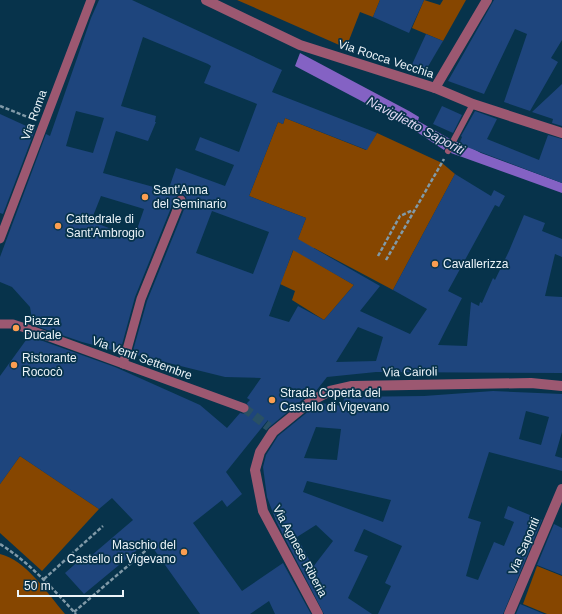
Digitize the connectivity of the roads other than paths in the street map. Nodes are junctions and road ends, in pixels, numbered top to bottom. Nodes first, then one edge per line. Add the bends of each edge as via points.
1 (91, 0) edge
2 (206, 0) edge
3 (487, 0) edge
4 (435, 88) junction
5 (473, 104) junction
6 (562, 133) edge
7 (448, 151) road end
8 (181, 200) dead end
9 (0, 239) edge
10 (0, 324) edge
11 (123, 364) junction
12 (562, 386) edge
13 (244, 408) tunnel mouth
14 (271, 430) joint
15 (562, 489) edge
16 (318, 614) edge
17 (509, 614) edge

1 - 9 street, Via Roma
2 - 4 street, Via Rocca Vecchia via 300,45
3 - 4 street
4 - 5 street, Via Rocca Vecchia
5 - 6 street, Via Rocca Vecchia
5 - 7 lane
8 - 11 street via 142,299
10 - 11 street, Via Venti Settembre via 13,324
11 - 13 street, Via Venti Settembre
12 - 14 street, Via Cairoli via 531,382 352,386 330,391 311,401
14 - 16 street, Via Agnese Riberia via 260,452 255,470 263,511
15 - 17 street, Via Saporiti

